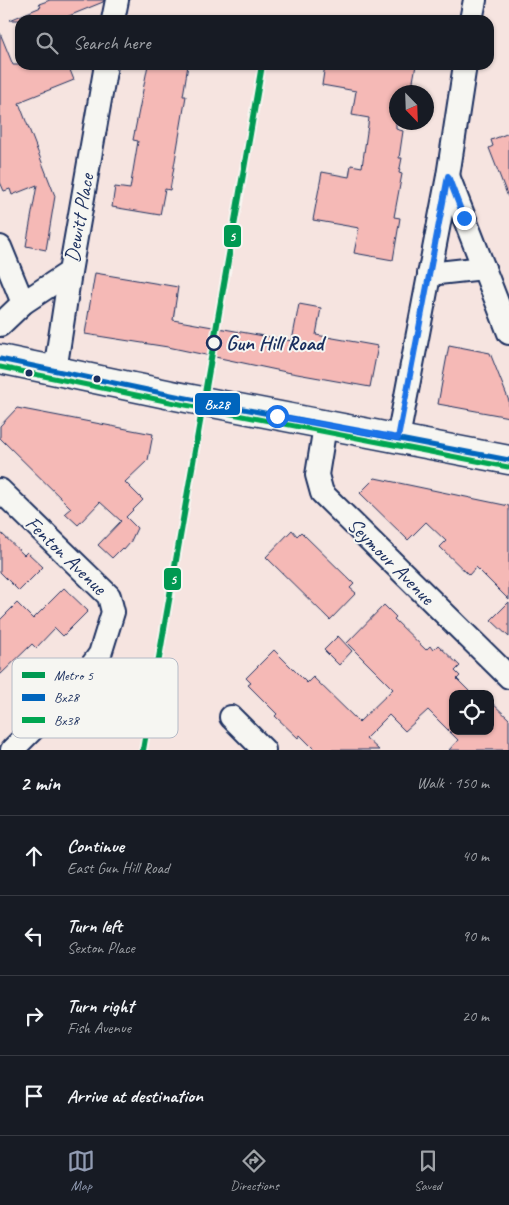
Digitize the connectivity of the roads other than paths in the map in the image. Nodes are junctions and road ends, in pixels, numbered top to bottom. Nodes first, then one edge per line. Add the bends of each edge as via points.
1 (117, 0) edge
2 (474, 0) edge
3 (114, 15) edge
4 (472, 15) edge
5 (105, 70) edge
6 (464, 70) edge
7 (448, 176) junction
8 (0, 247) edge
9 (484, 268) junction
10 (70, 272) junction
11 (429, 274) junction
12 (23, 303) junction
13 (0, 325) edge
14 (509, 333) edge
15 (0, 359) edge
16 (55, 371) junction
17 (325, 426) junction
18 (398, 438) junction
19 (509, 460) edge
20 (0, 490) edge
21 (97, 658) edge
22 (509, 678) edge
23 (231, 717) dead end
24 (24, 738) edge
25 (12, 750) edge
26 (264, 750) edge

1 - 3 street
2 - 4 street
5 - 10 street, Dewitt Place
6 - 7 street
7 - 9 street
7 - 11 street
8 - 12 street
9 - 11 street
9 - 14 street
10 - 12 street
10 - 16 street, Dewitt Place
11 - 18 street
12 - 13 street
15 - 16 main road
16 - 17 main road
17 - 18 main road
17 - 22 street, Seymour Avenue via 317,475 322,493
18 - 19 main road
20 - 21 street, Fenton Avenue via 109,596 113,612
23 - 26 street
24 - 25 street, Fenton Avenue

